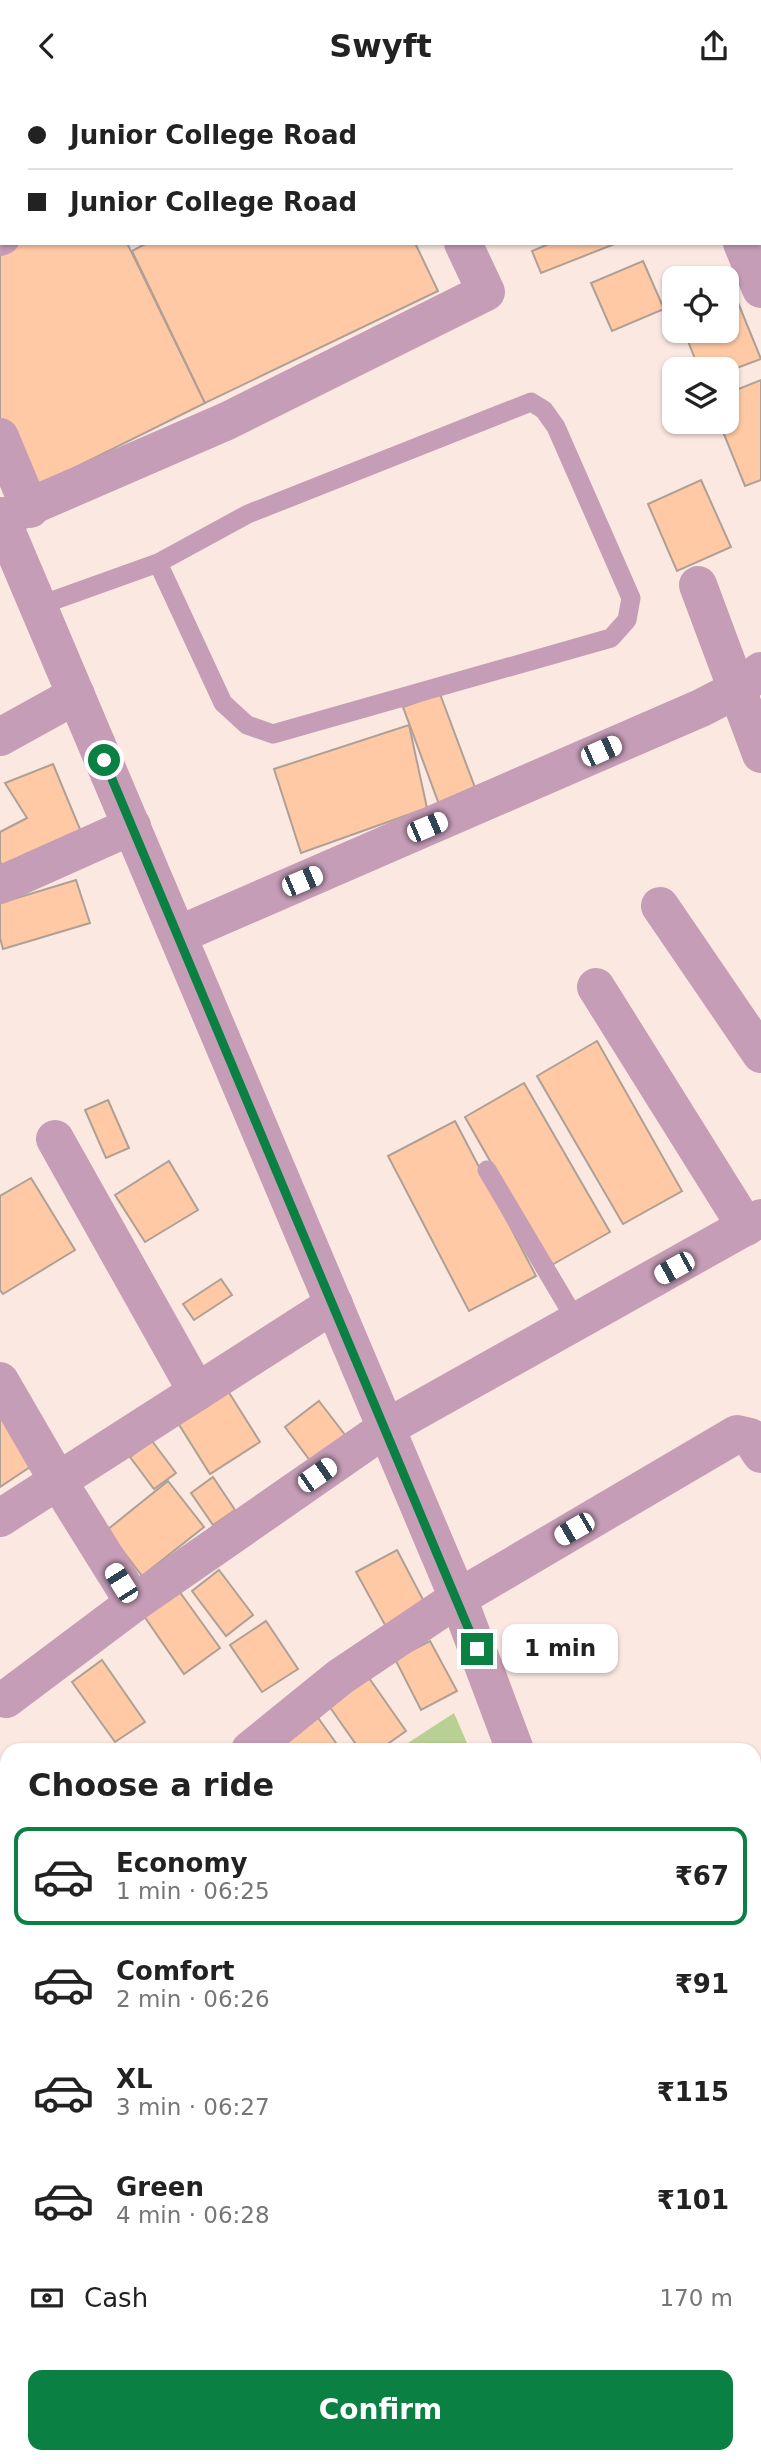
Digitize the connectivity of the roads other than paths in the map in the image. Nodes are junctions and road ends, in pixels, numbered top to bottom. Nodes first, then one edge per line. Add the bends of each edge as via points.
1 (464, 245) edge
2 (743, 245) edge
3 (761, 289) edge
4 (0, 437) edge
5 (10, 515) edge
6 (158, 563) junction
7 (698, 585) dead end
8 (38, 606) junction
9 (749, 680) edge
10 (76, 695) junction
11 (0, 737) edge
12 (761, 754) edge
13 (132, 826) junction
14 (0, 885) edge
15 (660, 906) dead end
16 (177, 935) junction
17 (596, 987) dead end
18 (761, 1054) edge
19 (55, 1139) dead end
20 (487, 1170) dead end
21 (754, 1223) edge
22 (334, 1304) junction
23 (577, 1322) junction
24 (0, 1381) edge
25 (197, 1392) junction
26 (386, 1428) junction
27 (761, 1454) edge
28 (58, 1481) junction
29 (0, 1518) edge
30 (458, 1598) junction
31 (134, 1603) junction
32 (6, 1699) dead end
33 (259, 1743) edge
34 (512, 1743) edge

1 - 5 street via 486,292 227,421
2 - 3 street
4 - 5 street
5 - 8 street
6 - 6 lane via 223,703 247,725 273,734 611,638 627,620 631,598 556,427 531,403 248,515
6 - 8 lane
7 - 9 street
8 - 10 street
9 - 12 street
9 - 16 street
10 - 11 street
10 - 13 street
13 - 14 street
13 - 16 street
15 - 18 street
16 - 22 street
17 - 21 street
19 - 25 street
20 - 23 lane
21 - 23 street
22 - 25 street
22 - 26 street
23 - 26 street
24 - 28 street
25 - 28 street
26 - 30 street
26 - 31 street
27 - 30 street via 750,1437 737,1434
28 - 29 street
28 - 31 street
30 - 33 street via 340,1677
30 - 34 street
31 - 32 street

